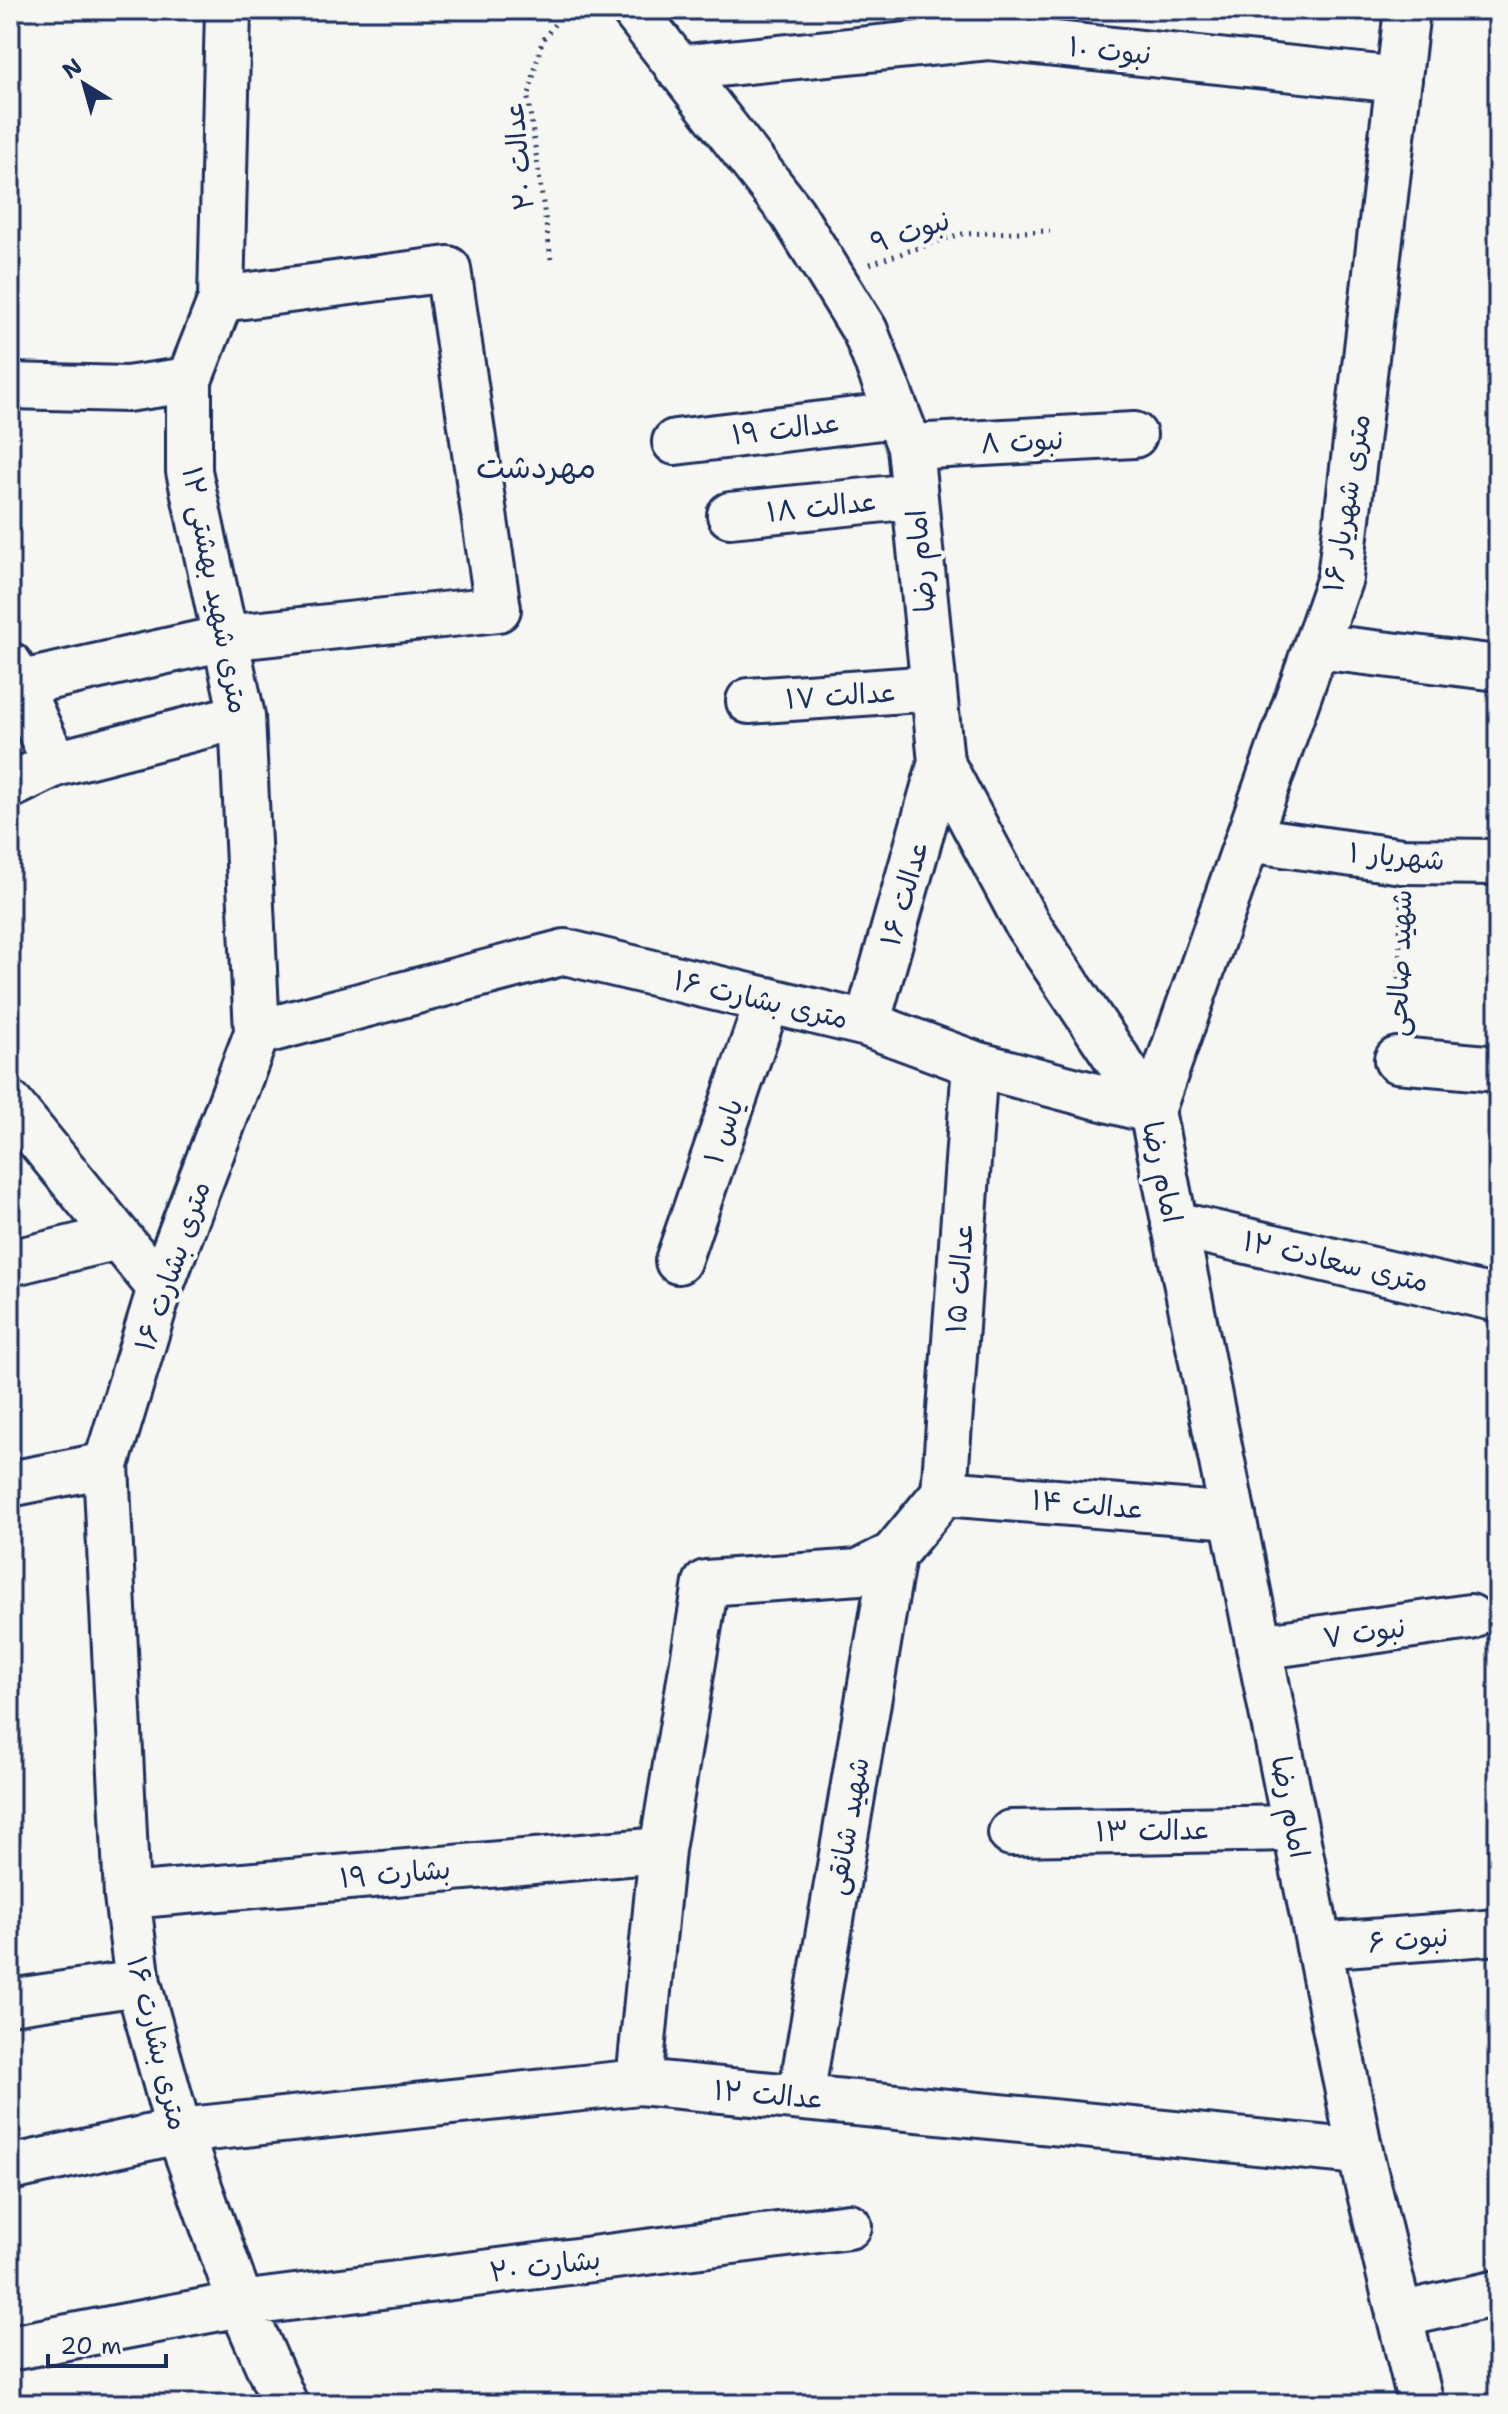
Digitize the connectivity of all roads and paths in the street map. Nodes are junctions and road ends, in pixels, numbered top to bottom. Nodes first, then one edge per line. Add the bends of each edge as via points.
1 (228, 10) edge
2 (565, 10) edge
3 (634, 10) edge
4 (1407, 10) edge
5 (989, 24) edge
6 (678, 68) junction
7 (1399, 80) junction
8 (1050, 231) dead end
9 (551, 259) dead end
10 (831, 277) junction
11 (221, 299) junction
12 (189, 380) junction
13 (10, 386) edge
14 (903, 431) junction
15 (1134, 435) dead end
16 (675, 442) dead end
17 (914, 496) junction
18 (730, 515) dead end
19 (225, 638) junction
20 (1316, 646) junction
21 (1498, 668) edge
22 (14, 674) edge
23 (933, 688) junction
24 (749, 701) dead end
25 (242, 716) junction
26 (941, 762) junction
27 (55, 764) junction
28 (10, 786) edge
29 (1248, 839) junction
30 (1402, 861) junction
31 (1498, 862) edge
32 (768, 1000) junction
33 (867, 1024) junction
34 (257, 1033) junction
35 (1397, 1060) joint
36 (975, 1064) junction
37 (1498, 1069) edge
38 (1152, 1111) junction
39 (13, 1112) edge
40 (1174, 1224) junction
41 (118, 1237) junction
42 (678, 1261) dead end
43 (10, 1263) edge
44 (160, 1288) junction
45 (1498, 1299) edge
46 (106, 1465) junction
47 (10, 1484) edge
48 (944, 1493) junction
49 (1233, 1516) junction
50 (893, 1555) junction
51 (1470, 1617) dead end
52 (1259, 1647) junction
53 (1295, 1828) junction
54 (1011, 1833) dead end
55 (662, 1850) junction
56 (127, 1896) junction
57 (1498, 1932) edge
58 (1319, 1946) junction
59 (138, 1983) junction
60 (10, 2002) edge
61 (639, 2082) junction
62 (801, 2096) junction
63 (179, 2131) junction
64 (1360, 2152) junction
65 (10, 2168) edge
66 (849, 2226) dead end
67 (1498, 2293) edge
68 (241, 2304) junction
69 (1399, 2315) junction
70 (10, 2348) edge
71 (285, 2404) edge
72 (1421, 2404) edge

1 - 11 street, ۱۲ متری شهید بهشتی
2 - 9 path, عدالت ۲۰ via 542,41 528,98
3 - 6 street, امام رضا
4 - 7 street, ۱۶ متری شهریار
5 - 6 street, نبوت ۱۰
5 - 7 street, نبوت ۱۰
6 - 10 street, امام رضا via 792,213
7 - 20 street, ۱۶ متری شهریار via 1340,578
8 - 10 path, نبوت ۹ via 960,234
10 - 14 street, امام رضا via 865,331
11 - 12 street, ۱۲ متری شهید بهشتی
11 - 19 street via 448,269 498,609
12 - 13 street via 127,389
12 - 19 street, ۱۲ متری شهید بهشتی via 189,471
14 - 15 street, نبوت ۸
14 - 16 street, عدالت ۱۹
14 - 17 street, امام رضا
17 - 18 street, عدالت ۱۸
17 - 23 street, امام رضا
19 - 22 street
19 - 25 street, ۱۲ متری شهید بهشتی
20 - 21 street
20 - 29 street, ۱۶ متری شهریار
22 - 27 street
23 - 24 street, عدالت ۱۷
23 - 26 street, امام رضا
25 - 27 street
25 - 34 street, ۱۲ متری شهید بهشتی
26 - 33 street, عدالت ۱۶
26 - 38 street, امام رضا via 1027,924
27 - 28 street
29 - 30 street, شهریار ۱
29 - 38 street, ۱۶ متری شهریار
30 - 31 street, شهریار ۱
30 - 35 path, شهید صالحی
32 - 33 street, ۱۶ متری بشارت
32 - 34 street, ۱۶ متری بشارت via 565,952
32 - 42 street, یاس ۱
33 - 36 street, ۱۶ متری بشارت
34 - 44 street, ۱۶ متری بشارت
35 - 37 street, شهید صالحی
36 - 38 street, ۱۶ متری بشارت
36 - 48 street, عدالت ۱۵
38 - 40 street, امام رضا
39 - 41 street
40 - 45 street, ۱۲ متری سعادت
40 - 49 street, امام رضا
41 - 43 street
41 - 44 street
44 - 46 street, ۱۶ متری بشارت
46 - 47 street
46 - 56 street, ۱۶ متری بشارت
48 - 49 street, عدالت ۱۴
48 - 50 street
49 - 52 street, امام رضا
50 - 55 street via 859,1572 706,1583
50 - 62 street, شهید شانقی
51 - 52 street, نبوت ۷
52 - 53 street, امام رضا
53 - 54 street, عدالت ۱۳
53 - 58 street, امام رضا
55 - 56 street, بشارت ۱۹
55 - 61 street
56 - 59 street, ۱۶ متری بشارت
57 - 58 street, نبوت ۶
58 - 64 street, امام رضا
59 - 60 street
59 - 63 street, ۱۶ متری بشارت
61 - 62 street, عدالت ۱۲
61 - 63 street, عدالت ۱۲
62 - 64 street, عدالت ۱۲
63 - 65 street, عدالت ۱۲
63 - 68 street, ۱۶ متری بشارت
64 - 69 street, امام رضا
66 - 68 street, بشارت ۲۰
67 - 69 street
68 - 70 street, بشارت ۲۰
68 - 71 street, ۱۶ متری بشارت
69 - 72 street, امام رضا

